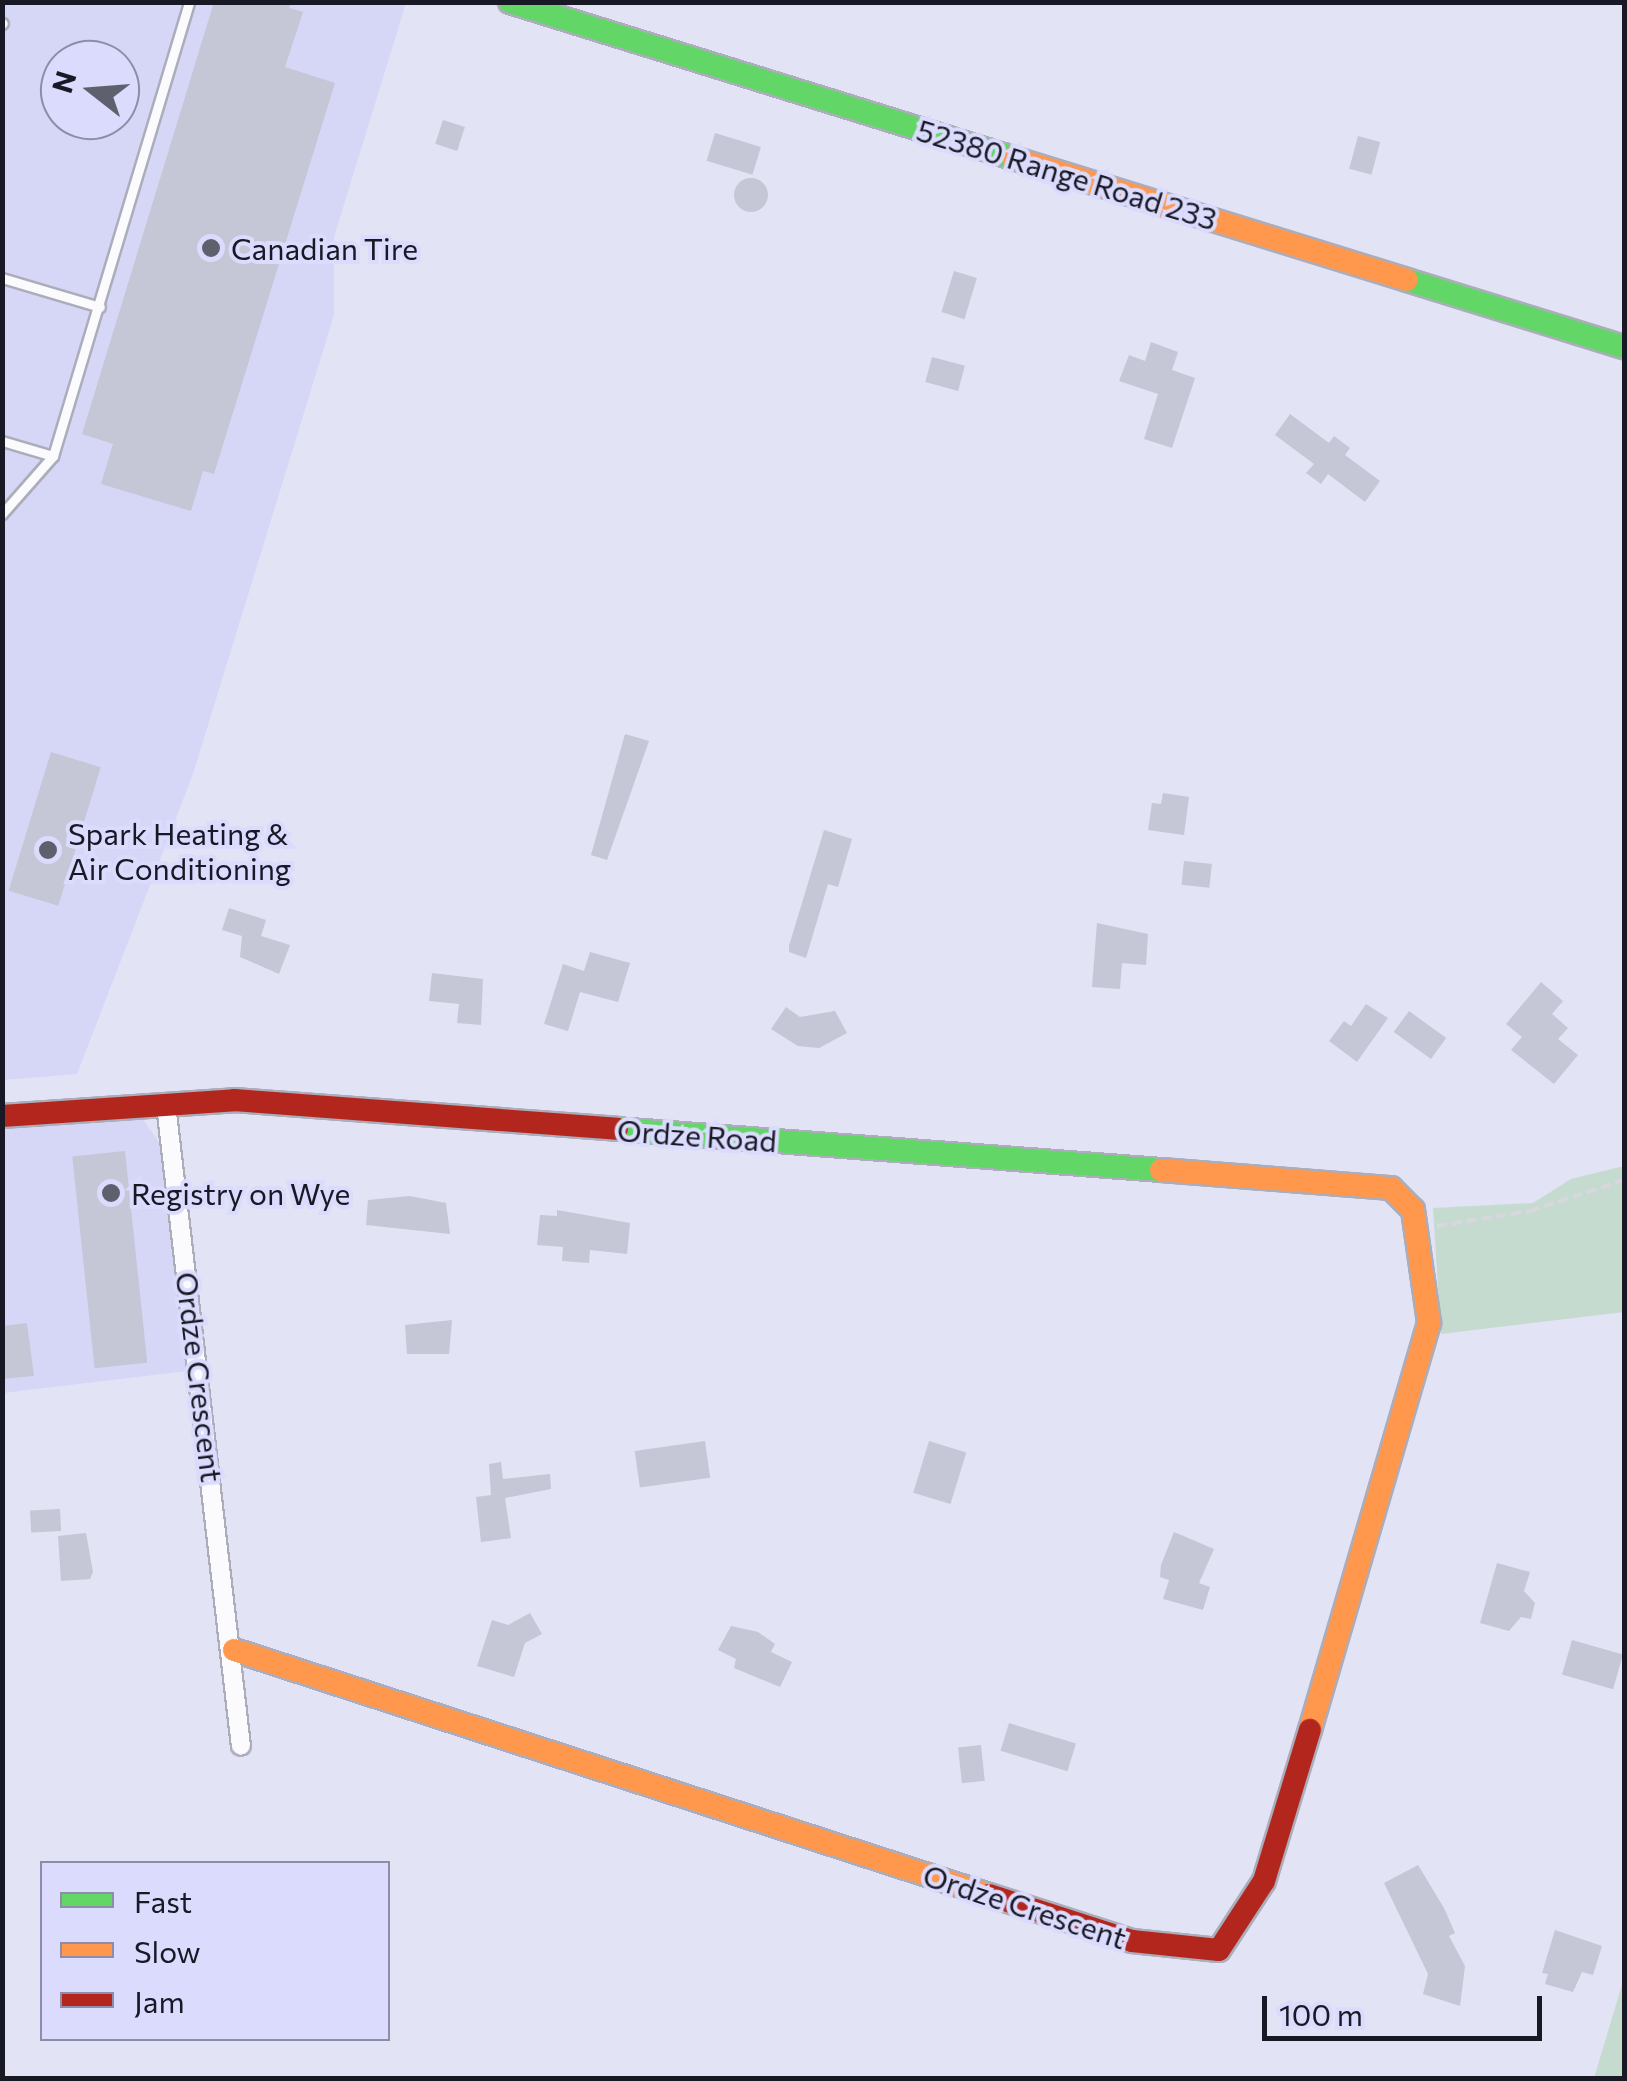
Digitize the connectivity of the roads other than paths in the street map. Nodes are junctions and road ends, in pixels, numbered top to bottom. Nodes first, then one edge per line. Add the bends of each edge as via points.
1 (189, 2) edge
2 (510, 2) edge
3 (2, 278) edge
4 (100, 307) junction
5 (1624, 347) edge
6 (2, 441) edge
7 (53, 456) junction
8 (2, 514) edge
9 (166, 1104) junction
10 (2, 1116) edge
11 (1390, 1188) joint
12 (234, 1650) junction
13 (241, 1746) dead end

1 - 4 lane
2 - 5 street, 52380 Range Road 233
3 - 4 lane
4 - 7 lane
6 - 7 lane
7 - 8 lane
9 - 10 street, Ordze Road
9 - 11 street, Ordze Road via 234,1100
9 - 12 street, Ordze Crescent
11 - 12 street, Ordze Crescent via 1404,1195 1417,1230 1429,1323 1420,1368 1264,1881 1219,1950 1132,1942
12 - 13 street, Ordze Crescent

